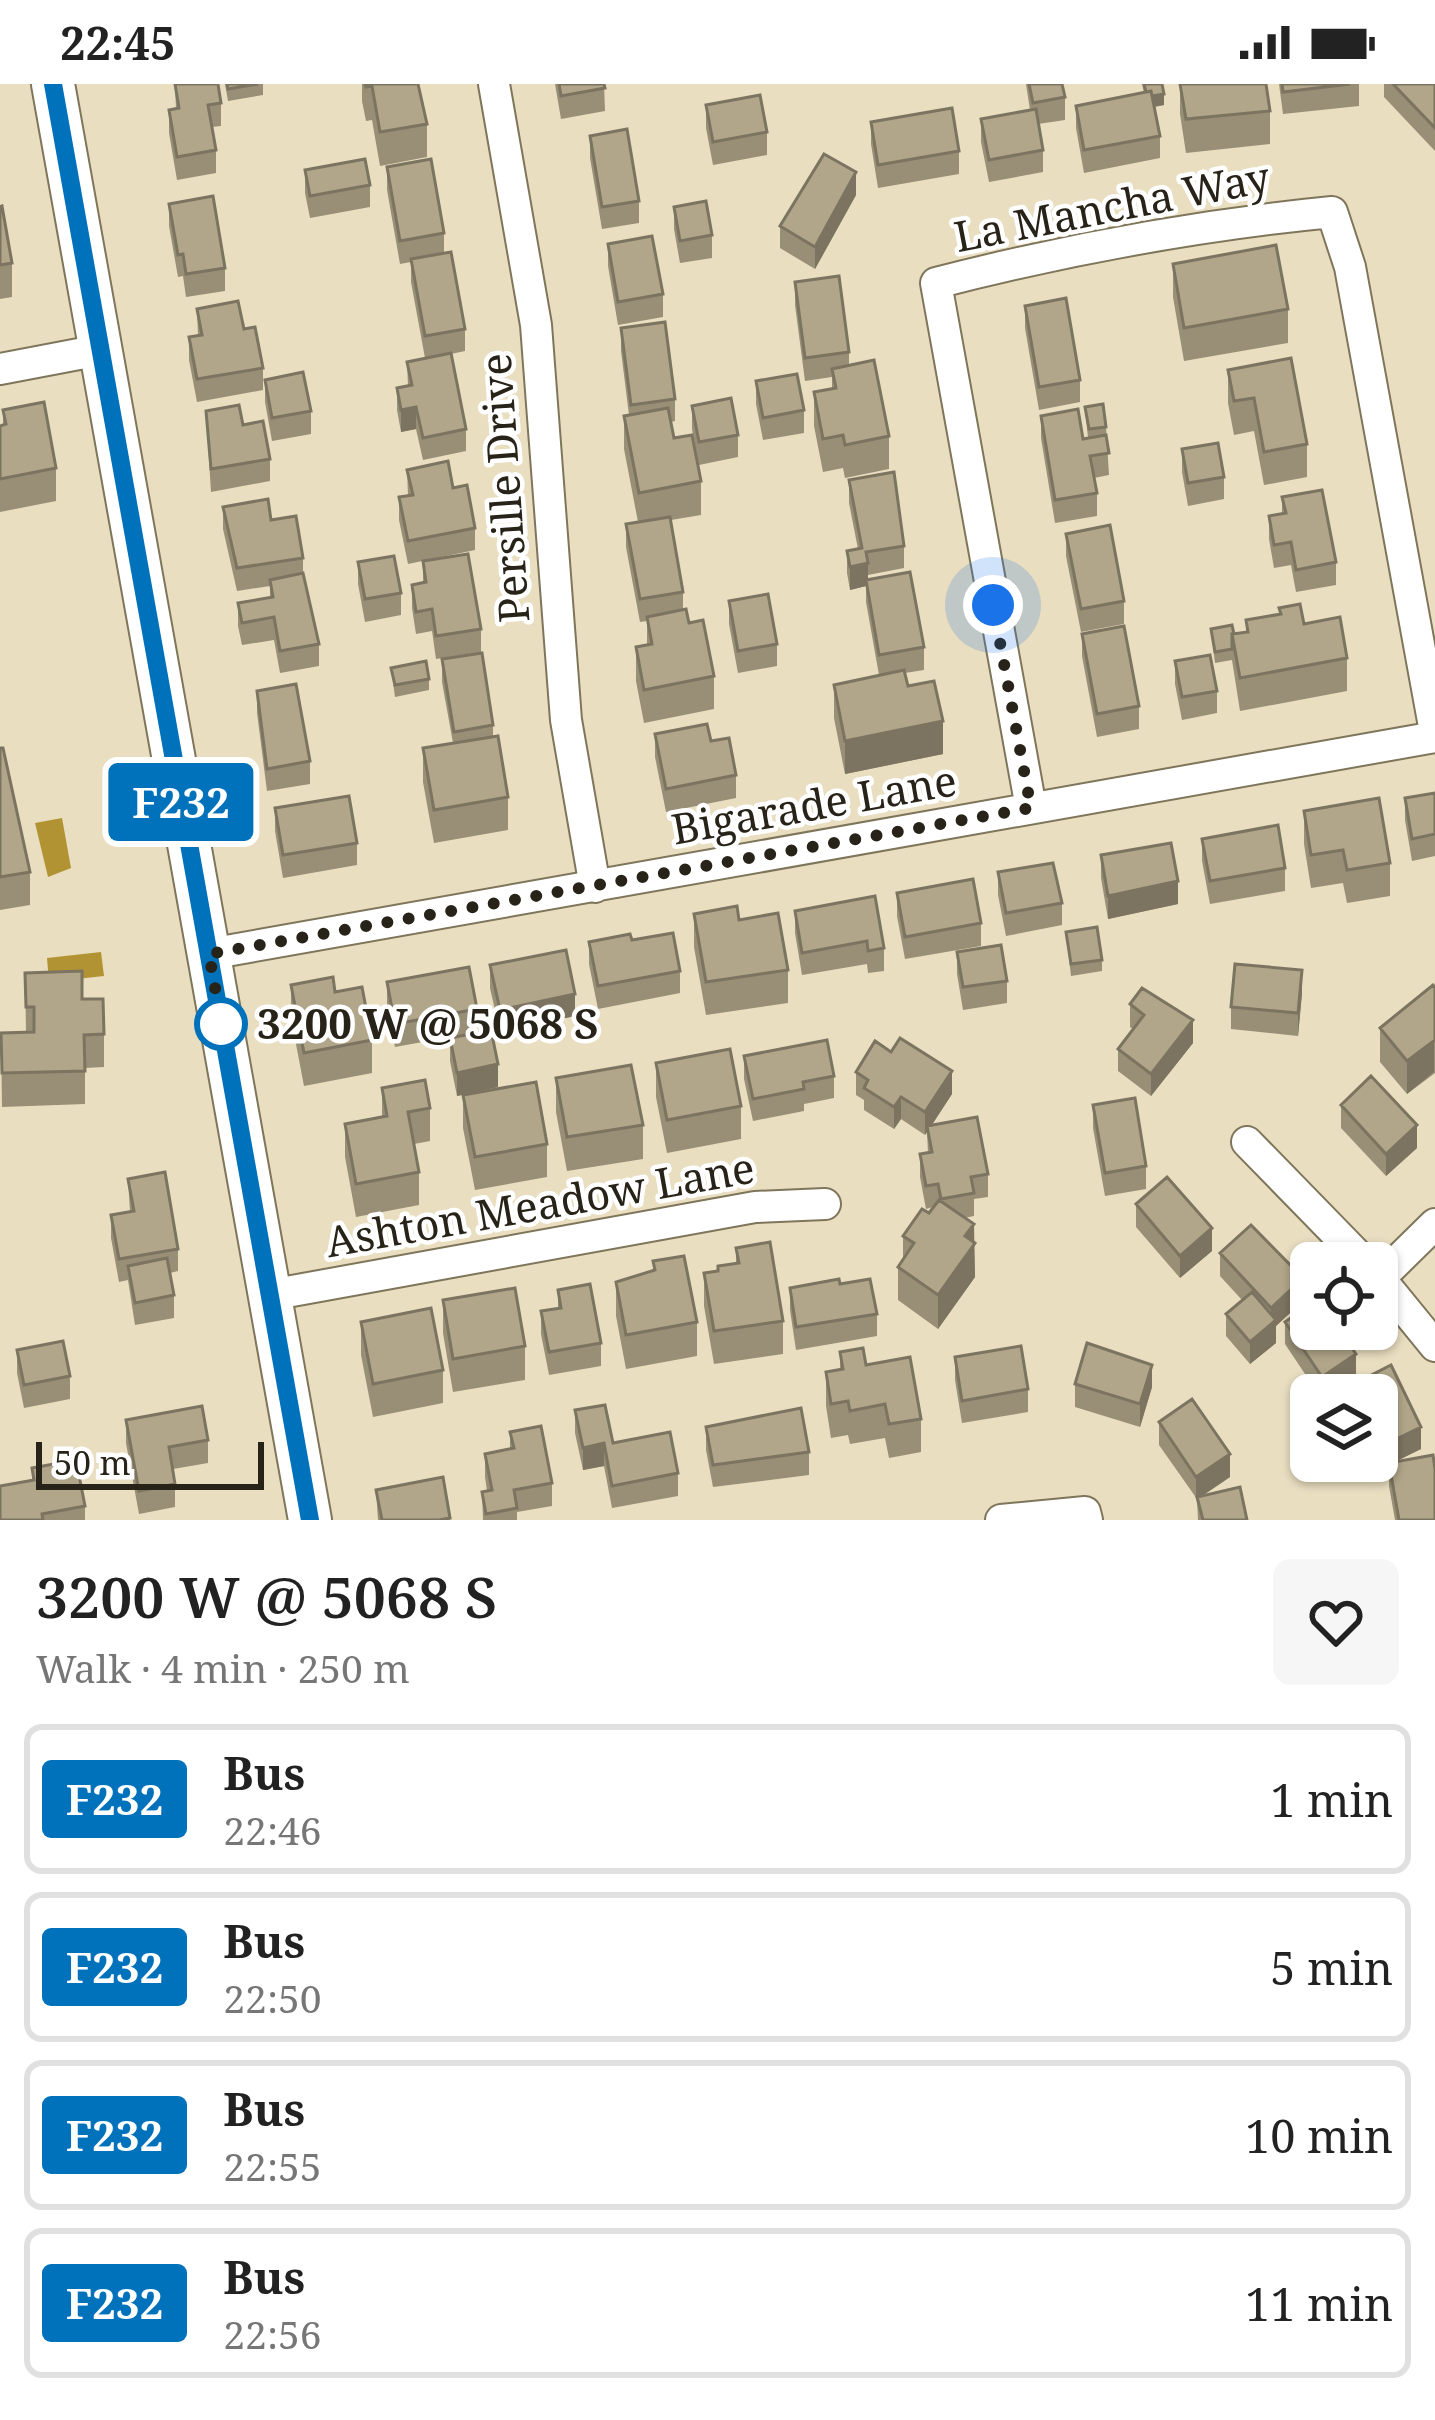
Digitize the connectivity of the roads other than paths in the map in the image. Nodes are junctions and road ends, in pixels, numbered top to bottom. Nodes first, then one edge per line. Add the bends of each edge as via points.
1 (53, 84) edge
2 (494, 84) edge
3 (100, 350) junction
4 (0, 369) edge
5 (1435, 735) edge
6 (1031, 808) junction
7 (596, 887) junction
8 (209, 954) junction
9 (1247, 1142) dead end
10 (826, 1204) dead end
11 (1435, 1225) edge
12 (1345, 1242) edge
13 (1398, 1254) edge
14 (270, 1295) junction
15 (1398, 1301) edge
16 (1435, 1346) edge
17 (1086, 1516) edge
18 (310, 1520) edge
19 (1001, 1520) edge

1 - 3 street
2 - 7 street, Persille Drive via 536,325 566,720
3 - 4 street
3 - 8 street
5 - 6 street, Bigarade Lane
5 - 6 street, La Mancha Way via 1350,267 1332,212 1249,222 936,284
6 - 7 street, Bigarade Lane
7 - 8 street, Bigarade Lane
8 - 14 street
9 - 12 street
10 - 14 street, Ashton Meadow Lane via 755,1207
11 - 13 street
14 - 18 street
15 - 16 street
17 - 19 street

